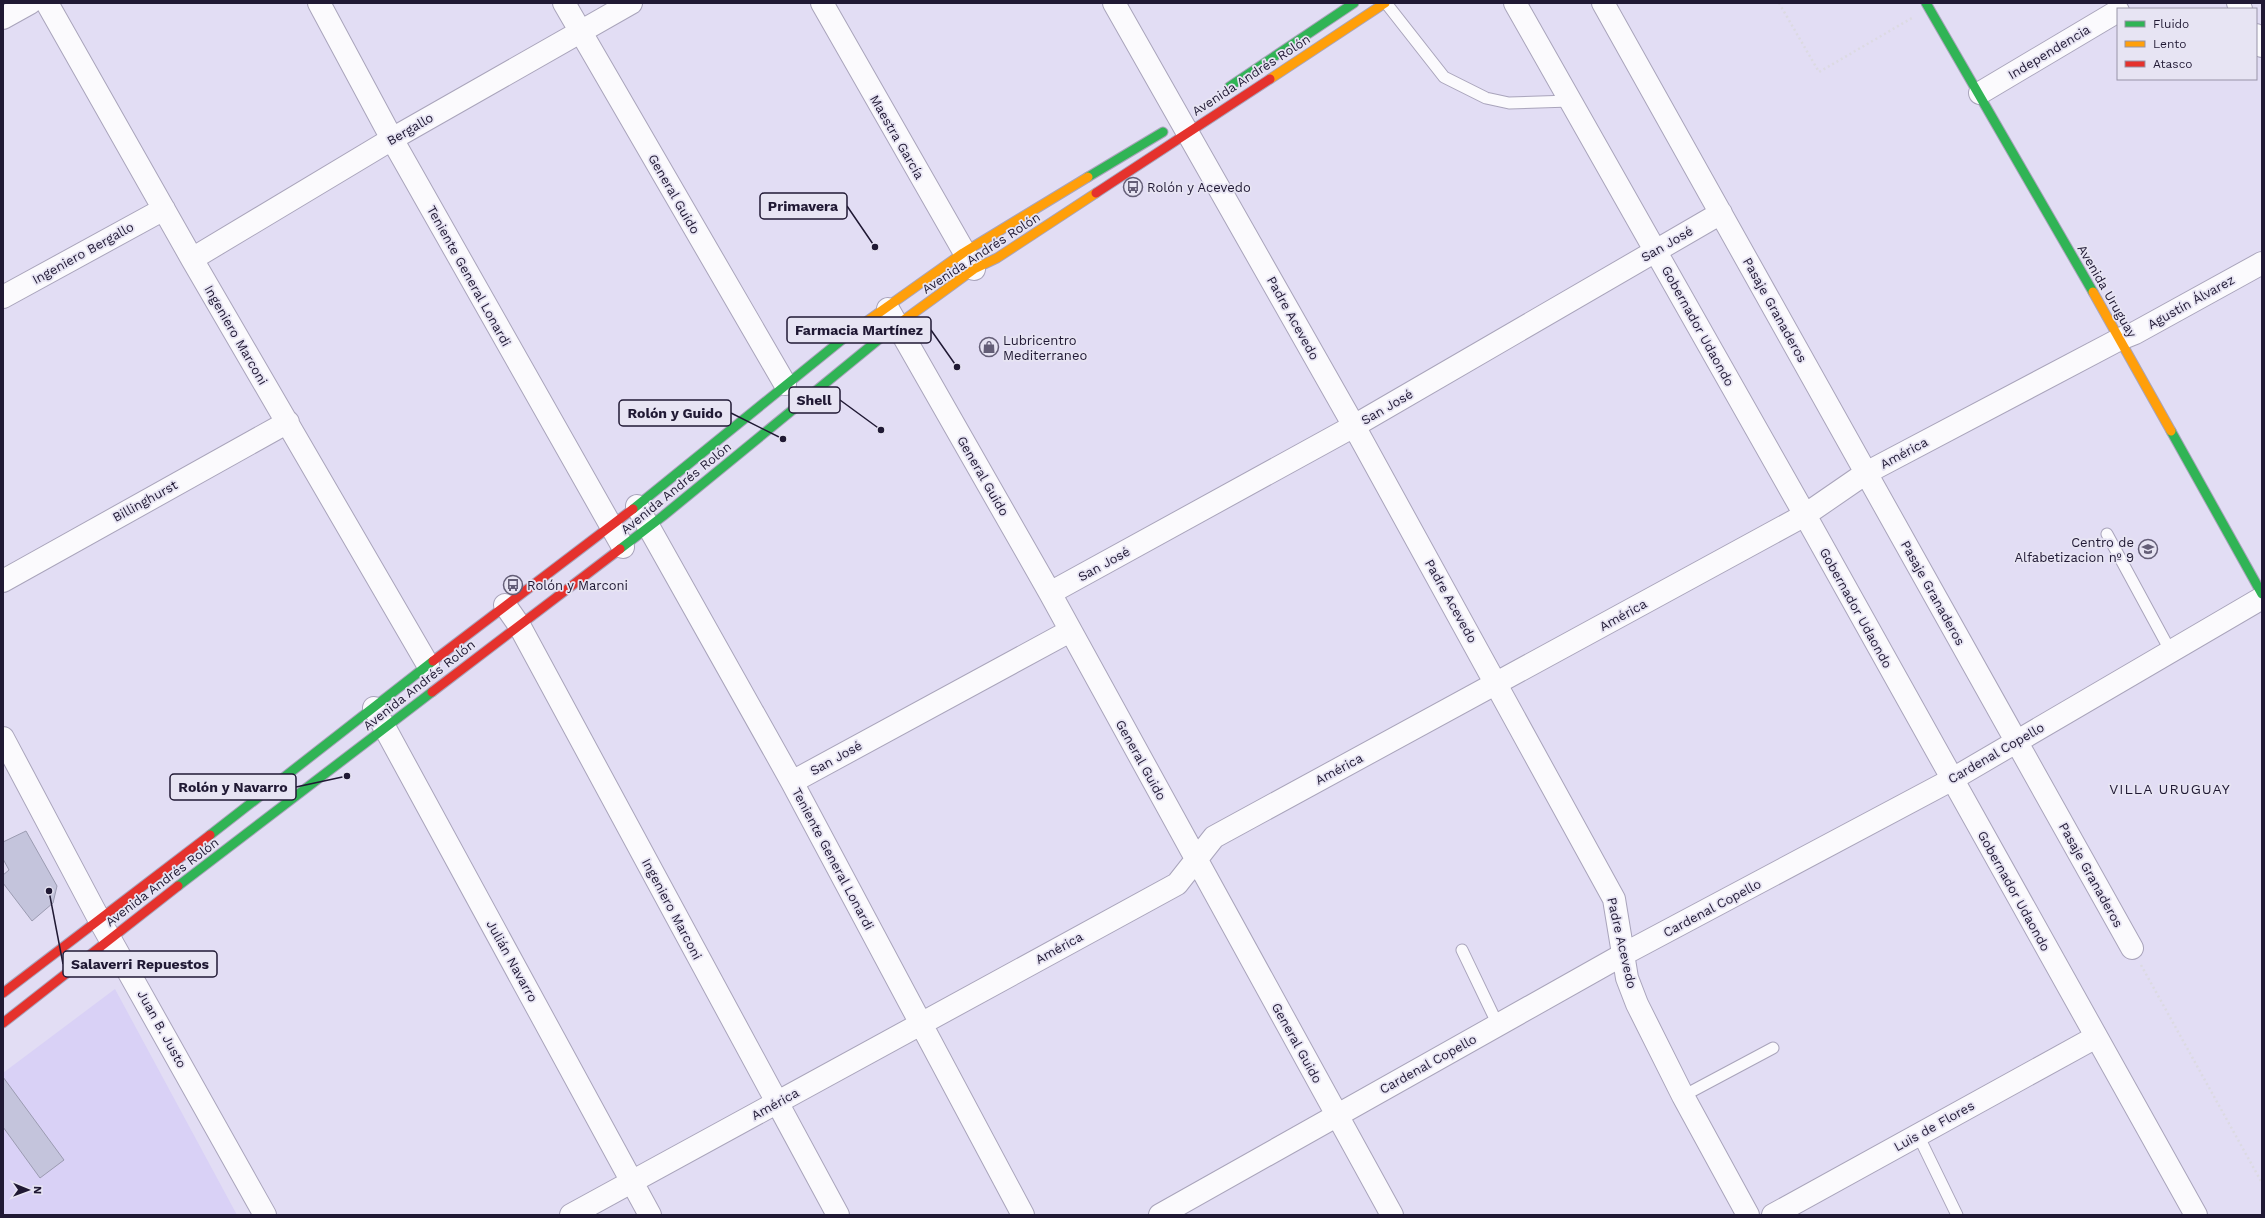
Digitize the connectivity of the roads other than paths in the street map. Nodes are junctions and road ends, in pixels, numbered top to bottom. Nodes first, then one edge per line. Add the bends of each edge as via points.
1 (30, 3) edge
2 (47, 3) edge
3 (319, 3) edge
4 (564, 3) edge
5 (631, 3) edge
6 (822, 3) edge
7 (1114, 3) edge
8 (1354, 3) edge
9 (1386, 3) edge
10 (1515, 3) edge
11 (1602, 3) edge
12 (1928, 5) edge
13 (2117, 12) edge
14 (3, 18) edge
15 (580, 32) junction
16 (1222, 92) dead end
17 (1980, 93) junction
18 (1570, 101) junction
19 (1179, 124) junction
20 (392, 139) junction
21 (164, 209) junction
22 (1721, 214) junction
23 (1656, 251) junction
24 (192, 259) junction
25 (969, 261) junction
26 (2262, 264) edge
27 (3, 297) edge
28 (892, 315) junction
29 (2120, 339) junction
30 (785, 384) junction
31 (288, 422) junction
32 (1354, 426) junction
33 (1866, 473) junction
34 (637, 506) junction
35 (1805, 516) junction
36 (610, 524) junction
37 (648, 527) junction
38 (2107, 534) dead end
39 (623, 546) junction
40 (3, 581) edge
41 (1050, 593) junction
42 (2262, 594) edge
43 (2262, 598) edge
44 (505, 605) junction
45 (519, 625) junction
46 (1070, 631) junction
47 (2171, 652) junction
48 (428, 665) junction
49 (1497, 684) junction
50 (374, 708) junction
51 (384, 728) junction
52 (3, 738) edge
53 (2016, 742) junction
54 (1951, 780) junction
55 (792, 782) junction
56 (1195, 858) junction
57 (105, 930) junction
58 (2132, 948) road end
59 (1462, 950) dead end
60 (1624, 954) junction
61 (3, 993) edge
62 (3, 1023) edge
63 (922, 1023) junction
64 (1498, 1025) junction
65 (2096, 1037) junction
66 (1773, 1048) dead end
67 (1683, 1096) junction
68 (777, 1103) junction
69 (1337, 1116) junction
70 (1918, 1135) junction
71 (632, 1182) junction
72 (265, 1215) edge
73 (571, 1215) edge
74 (650, 1215) edge
75 (838, 1215) edge
76 (1023, 1215) edge
77 (1160, 1215) edge
78 (1392, 1215) edge
79 (1748, 1215) edge
80 (1773, 1215) edge
81 (1957, 1215) edge
82 (2196, 1215) edge

1 - 14 street
2 - 21 street, Ingeniero Marconi
3 - 20 street, Teniente General Lonardi
4 - 15 street, General Guido
5 - 15 street, Bergallo
6 - 25 street, Maestra García
7 - 19 street, Padre Acevedo
8 - 16 main road, Avenida Andrés Rolón
9 - 18 lane via 1444,77 1486,98 1509,103
9 - 19 main road, Avenida Andrés Rolón
10 - 18 street, Gobernador Udaondo
11 - 22 street, Pasaje Granaderos
12 - 17 main road, Avenida Uruguay
13 - 17 street, Independencia
15 - 20 street, Bergallo
15 - 30 street, General Guido
17 - 29 main road, Avenida Uruguay
18 - 23 street, Gobernador Udaondo
19 - 25 main road, Avenida Andrés Rolón
19 - 25 main road, Avenida Andrés Rolón via 997,258
19 - 32 street, Padre Acevedo
20 - 24 street, Bergallo
20 - 36 street, Teniente General Lonardi
21 - 24 street, Ingeniero Marconi
21 - 27 street, Ingeniero Bergallo
22 - 23 street, San José
22 - 33 street, Pasaje Granaderos
23 - 32 street, San José
23 - 35 street, Gobernador Udaondo
24 - 31 street, Ingeniero Marconi
25 - 28 main road, Avenida Andrés Rolón
25 - 28 main road, Avenida Andrés Rolón
26 - 29 street, Agustín Álvarez
28 - 30 main road, Avenida Andrés Rolón
28 - 37 main road, Avenida Andrés Rolón
28 - 41 street, General Guido
29 - 33 street, América
29 - 42 main road, Avenida Uruguay
30 - 34 main road, Avenida Andrés Rolón
31 - 40 street, Billinghurst
31 - 48 street, Ingeniero Marconi
32 - 41 street, San José
32 - 49 street, Padre Acevedo
33 - 35 street, América
33 - 53 street, Pasaje Granaderos
34 - 36 main road, Avenida Andrés Rolón
34 - 37 street, Teniente General Lonardi
35 - 49 street, América
35 - 54 street, Gobernador Udaondo
36 - 39 street, Teniente General Lonardi
36 - 44 main road, Avenida Andrés Rolón
37 - 39 main road, Avenida Andrés Rolón
37 - 55 street, Teniente General Lonardi
38 - 47 lane
39 - 45 main road, Avenida Andrés Rolón
41 - 46 street, General Guido
43 - 47 street, Cardenal Copello
44 - 45 street, Ingeniero Marconi
44 - 48 main road, Avenida Andrés Rolón
45 - 51 main road, Avenida Andrés Rolón
45 - 68 street, Ingeniero Marconi
46 - 55 street, San José
46 - 56 street, General Guido
47 - 53 street, Cardenal Copello
48 - 50 main road, Avenida Andrés Rolón
49 - 56 street, América via 1214,837
49 - 60 street, Padre Acevedo via 1614,900
50 - 51 street, Julián Navarro
50 - 57 main road, Avenida Andrés Rolón
51 - 57 main road, Avenida Andrés Rolón
51 - 71 street, Julián Navarro
52 - 57 street, Juan B. Justo
53 - 54 street, Cardenal Copello
53 - 58 street, Pasaje Granaderos
54 - 60 street, Cardenal Copello
54 - 65 street, Gobernador Udaondo
55 - 63 street, Teniente General Lonardi
56 - 63 street, América via 1177,884
56 - 69 street, General Guido
57 - 61 main road, Avenida Andrés Rolón
57 - 62 main road, Avenida Andrés Rolón
57 - 72 street, Juan B. Justo
59 - 64 lane
60 - 64 street, Cardenal Copello
60 - 67 street, Padre Acevedo via 1627,978 1637,1004
63 - 68 street, América
63 - 76 street, Teniente General Lonardi
64 - 69 street, Cardenal Copello
65 - 70 street, Luis de Flores
65 - 82 street, Gobernador Udaondo
66 - 67 lane
67 - 79 street, Padre Acevedo
68 - 71 street, América
68 - 75 street, Ingeniero Marconi
69 - 77 street, Cardenal Copello
69 - 78 street, General Guido
70 - 80 street, Luis de Flores
70 - 81 lane
71 - 73 street, América
71 - 74 street, Julián Navarro

